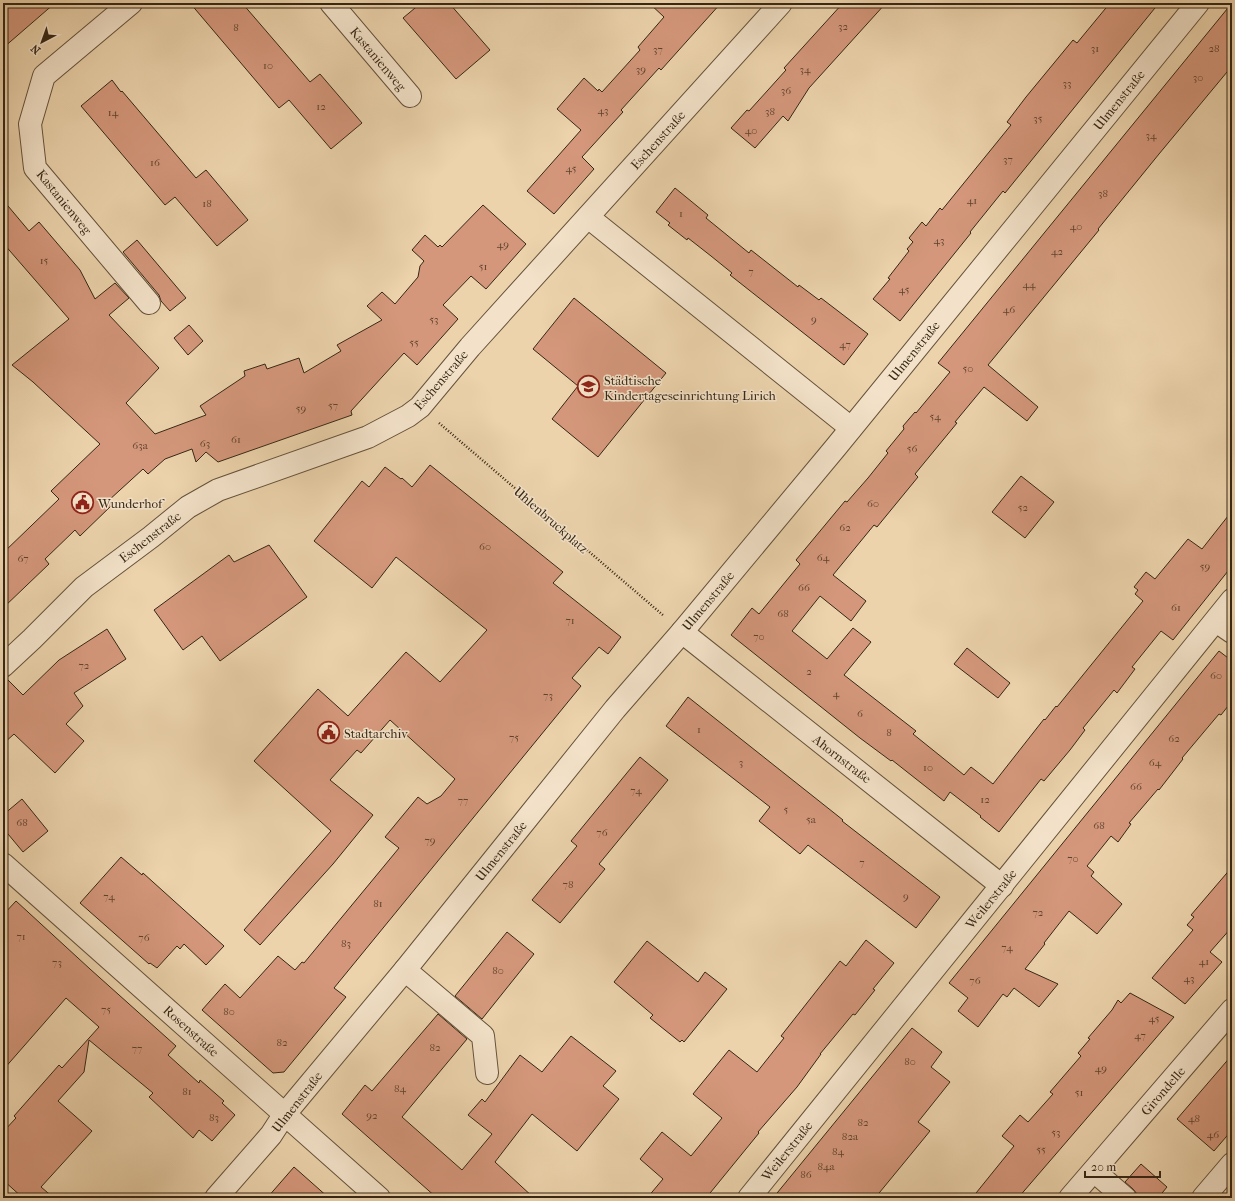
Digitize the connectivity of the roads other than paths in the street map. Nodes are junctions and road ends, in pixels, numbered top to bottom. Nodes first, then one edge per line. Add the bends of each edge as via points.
1 (131, 3) edge
2 (331, 3) edge
3 (781, 3) edge
4 (1198, 3) edge
5 (410, 96) dead end
6 (588, 218) junction
7 (148, 304) dead end
8 (851, 428) junction
9 (1232, 600) edge
10 (1224, 627) edge
11 (682, 632) junction
12 (3, 666) edge
13 (3, 864) edge
14 (1002, 886) junction
15 (405, 970) junction
16 (1232, 1010) edge
17 (487, 1073) dead end
18 (284, 1114) junction
19 (1232, 1164) edge
20 (1094, 1171) junction
21 (216, 1198) edge
22 (380, 1198) edge
23 (749, 1198) edge
24 (1070, 1198) edge
25 (1125, 1198) edge
26 (1203, 1198) edge

1 - 7 street, Kastanienweg via 44,76 30,124 35,168
2 - 5 street, Kastanienweg
3 - 6 street, Eschenstraße
4 - 8 street, Ulmenstraße
6 - 8 street
6 - 12 street, Eschenstraße via 470,347 420,407 368,437 218,490 188,507 151,538 84,587
8 - 11 street, Ulmenstraße
9 - 10 street, Weilerstraße
10 - 14 street, Weilerstraße
11 - 14 street, Ahornstraße
11 - 15 street, Ulmenstraße via 615,709
13 - 18 street, Rosenstraße
14 - 23 street, Weilerstraße
15 - 17 street via 482,1036
15 - 18 street, Ulmenstraße
16 - 20 street, Girondelle
18 - 21 street, Ulmenstraße via 271,1135
18 - 22 street, Rosenstraße
19 - 26 street
20 - 24 street, Girondelle
20 - 25 street

